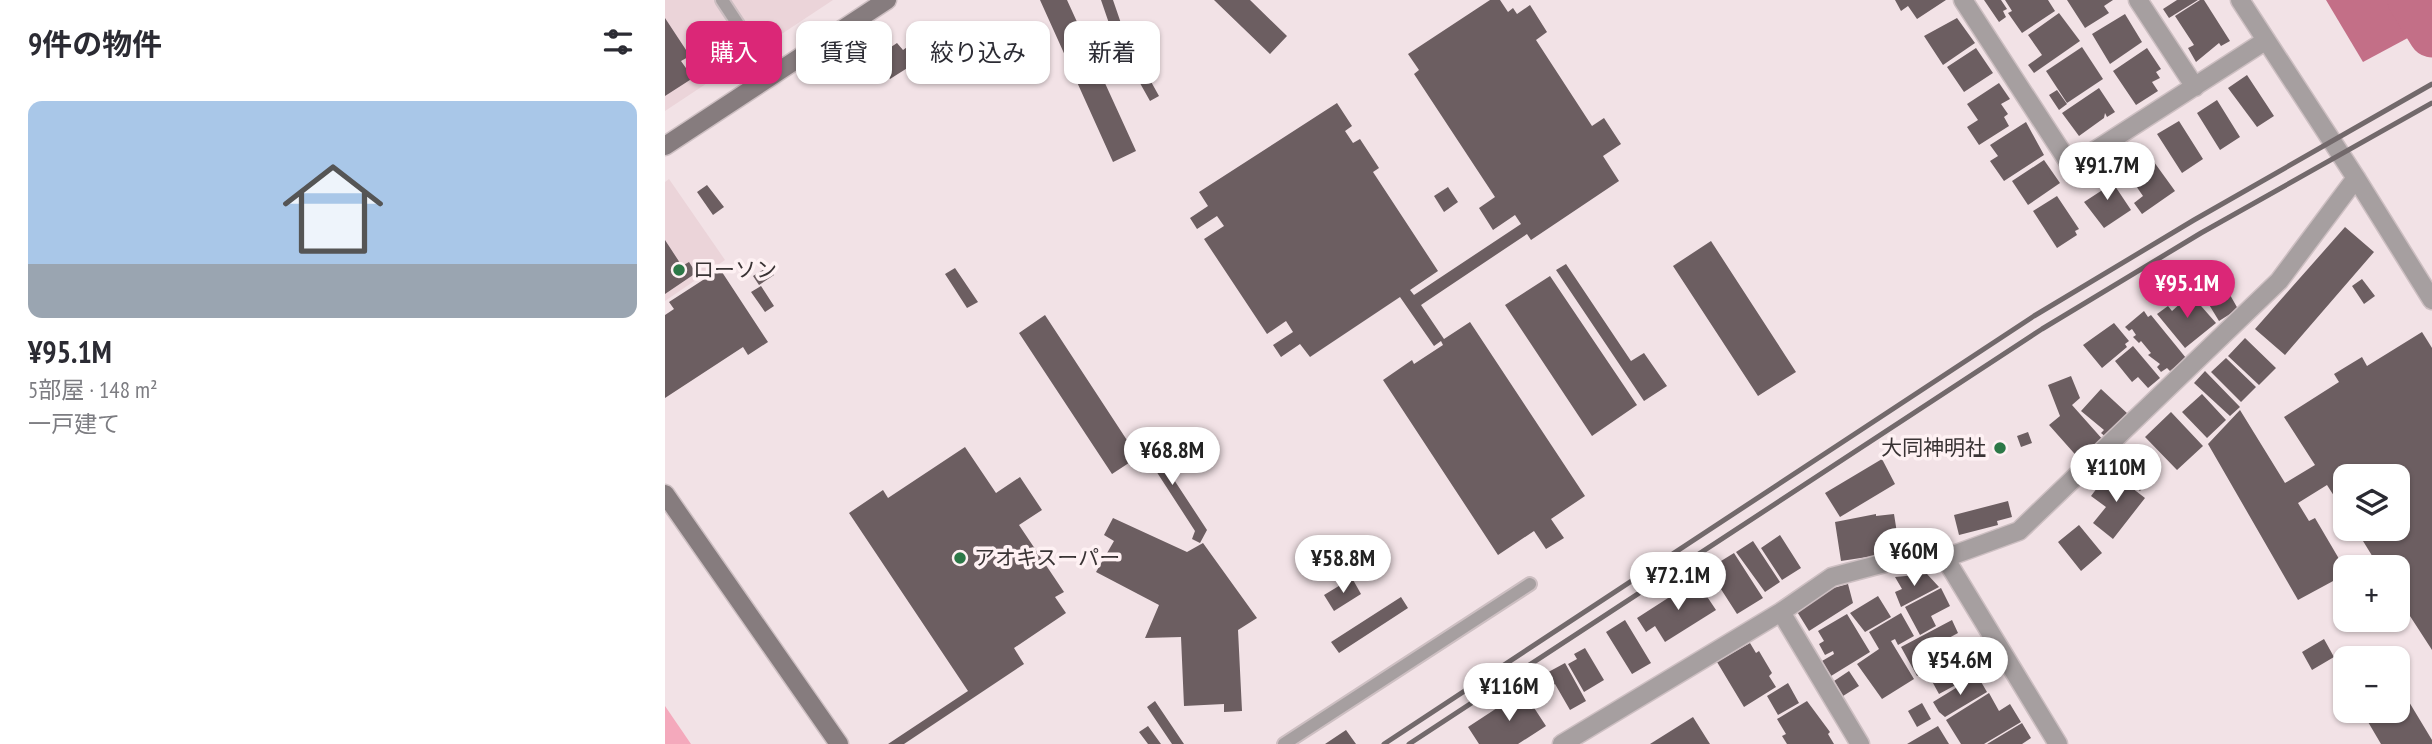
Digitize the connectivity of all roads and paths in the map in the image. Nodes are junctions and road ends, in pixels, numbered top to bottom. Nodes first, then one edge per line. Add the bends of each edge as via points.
1 (722, 0) edge
2 (887, 0) edge
3 (1963, 0) edge
4 (2138, 0) edge
5 (2240, 0) edge
6 (736, 21) edge
7 (2265, 41) junction
8 (782, 69) edge
9 (760, 84) edge
10 (2195, 88) junction
11 (665, 146) edge
12 (2356, 178) junction
13 (2432, 300) edge
14 (665, 494) edge
15 (1945, 558) junction
16 (1531, 584) dead end
17 (1781, 612) junction
18 (839, 744) edge
19 (1284, 744) edge
20 (1563, 744) edge
21 (1860, 744) edge
22 (2058, 744) edge

1 - 6 lane
2 - 8 street
3 - 10 street via 2071,166
4 - 10 street
5 - 7 street
7 - 10 street
7 - 12 street
9 - 11 street
12 - 13 street
12 - 15 street via 2279,281 2029,522 2019,531
14 - 18 street
15 - 17 street via 1896,560 1832,576
15 - 22 street
16 - 19 lane
17 - 20 street
17 - 21 street

